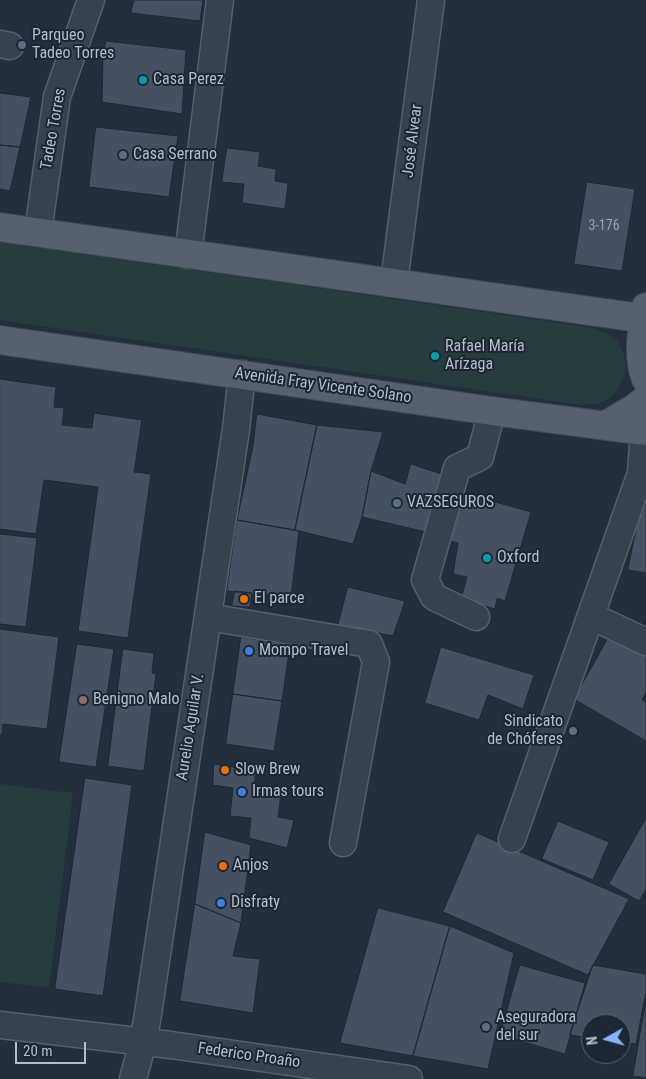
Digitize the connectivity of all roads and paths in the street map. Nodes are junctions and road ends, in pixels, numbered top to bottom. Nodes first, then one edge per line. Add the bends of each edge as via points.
1 (91, 0) edge
2 (220, 0) edge
3 (431, 0) edge
4 (0, 227) edge
5 (38, 232) junction
6 (188, 255) junction
7 (394, 282) junction
8 (645, 314) edge
9 (0, 340) edge
10 (242, 374) junction
11 (646, 379) edge
12 (646, 399) edge
13 (492, 411) junction
14 (606, 425) junction
15 (645, 431) edge
16 (476, 616) dead end
17 (590, 616) junction
18 (208, 617) junction
19 (646, 642) edge
20 (512, 840) dead end
21 (344, 844) dead end
22 (0, 1025) edge
23 (143, 1042) junction
24 (133, 1079) edge
25 (409, 1079) edge

1 - 5 street, Tadeo Torres via 57,97
2 - 6 street
3 - 7 street, José Alvear
4 - 5 main road
5 - 6 main road
6 - 7 main road
7 - 8 main road
8 - 11 main road via 641,347
9 - 10 main road, Avenida Fray Vicente Solano
10 - 13 main road, Avenida Fray Vicente Solano
10 - 18 street, Aurelio Aguilar V.
12 - 14 main road
13 - 14 main road, Avenida Fray Vicente Solano
13 - 16 street via 480,457 456,468 425,580 434,597
14 - 15 main road, Avenida Fray Vicente Solano
15 - 17 street via 642,473
17 - 19 street
17 - 20 street
18 - 21 street via 369,644 376,662
18 - 23 street, Aurelio Aguilar V.
22 - 23 street, Federico Proaño
23 - 24 street, Aurelio Aguilar V.
23 - 25 street, Federico Proaño

